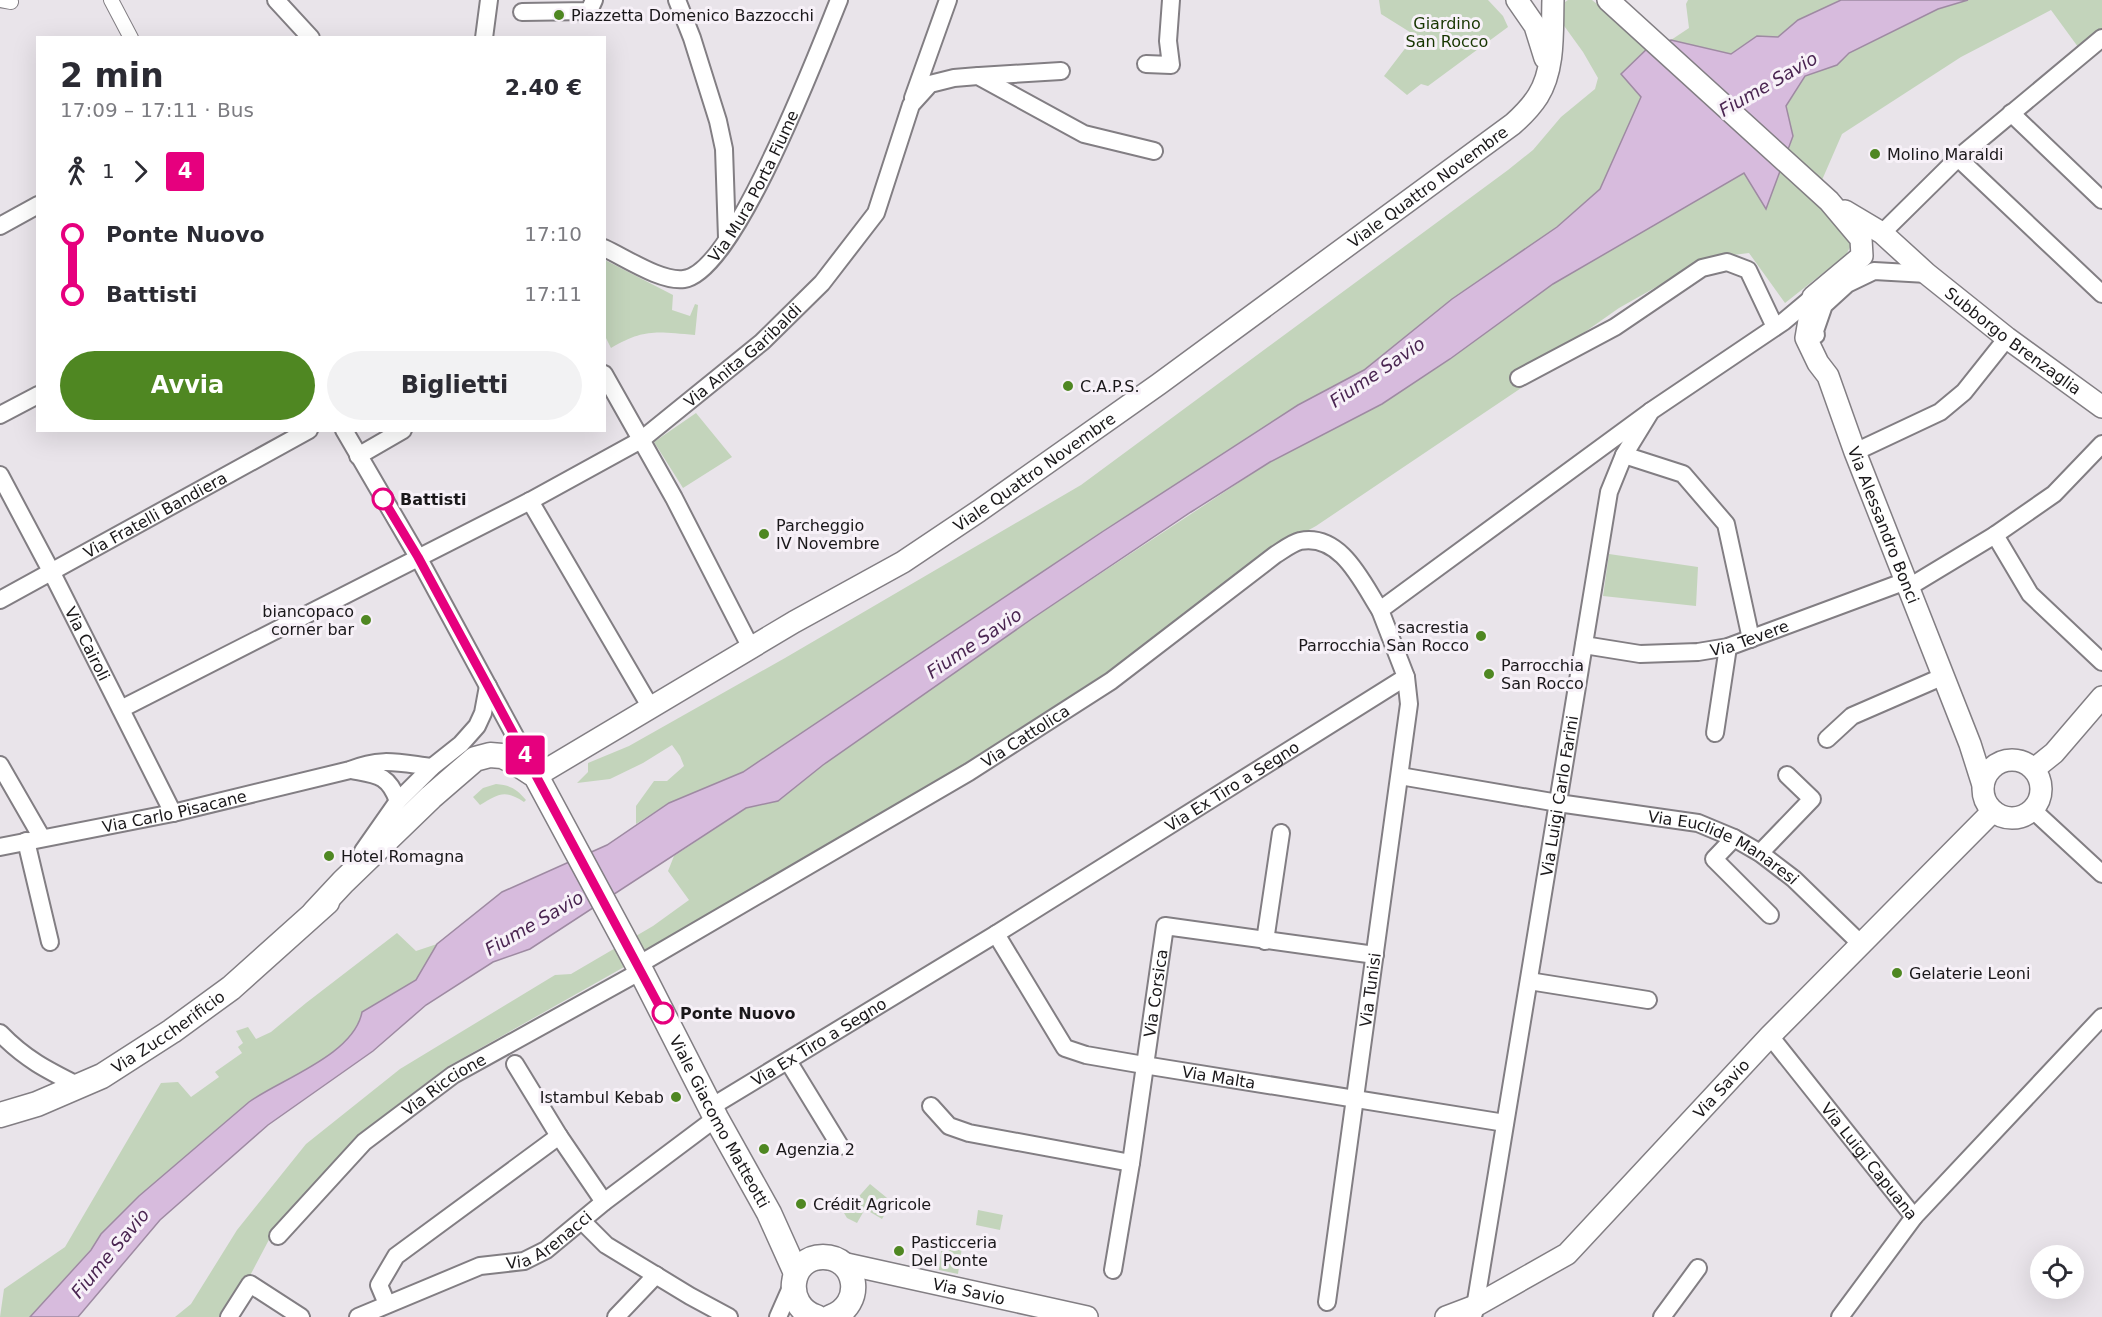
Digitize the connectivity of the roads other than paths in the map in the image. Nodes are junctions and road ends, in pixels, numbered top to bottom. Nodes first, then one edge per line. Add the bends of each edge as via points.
1 (111, 0) edge
2 (276, 0) edge
3 (594, 0) edge
4 (677, 0) edge
5 (839, 0) edge
6 (948, 0) edge
7 (1171, 0) edge
8 (1552, 0) edge
9 (486, 1) edge
10 (1615, 3) edge
11 (1522, 5) edge
12 (522, 12) dead end
13 (130, 36) edge
14 (309, 36) edge
15 (484, 36) edge
16 (2102, 38) edge
17 (1146, 64) dead end
18 (1061, 71) dead end
19 (1548, 73) junction
20 (978, 76) junction
21 (910, 105) junction
22 (2011, 113) junction
23 (1154, 151) dead end
24 (1958, 158) junction
25 (2102, 200) edge
26 (1829, 201) junction
27 (36, 206) edge
28 (0, 226) edge
29 (1881, 233) junction
30 (727, 239) junction
31 (606, 249) edge
32 (1927, 274) junction
33 (2102, 294) edge
34 (1813, 297) junction
35 (1775, 327) junction
36 (1806, 338) junction
37 (2007, 338) junction
38 (1828, 376) junction
39 (606, 378) edge
40 (1519, 378) dead end
41 (36, 396) edge
42 (2102, 407) edge
43 (1651, 411) junction
44 (0, 415) edge
45 (305, 432) edge
46 (345, 432) edge
47 (400, 432) edge
48 (640, 440) junction
49 (2102, 444) edge
50 (1855, 452) junction
51 (1624, 455) junction
52 (358, 456) junction
53 (0, 475) edge
54 (530, 501) junction
55 (1995, 535) junction
56 (418, 557) junction
57 (51, 571) junction
58 (1907, 584) junction
59 (0, 600) edge
60 (1380, 610) junction
61 (1751, 639) junction
62 (1584, 645) junction
63 (1728, 647) junction
64 (751, 648) junction
65 (2102, 662) edge
66 (1944, 676) junction
67 (1406, 677) junction
68 (488, 686) junction
69 (2102, 698) edge
70 (651, 708) junction
71 (121, 709) junction
72 (1715, 733) dead end
73 (1827, 739) dead end
74 (0, 765) edge
75 (432, 767) junction
76 (2034, 769) junction
77 (350, 770) junction
78 (1786, 775) dead end
79 (536, 776) junction
80 (1400, 776) junction
81 (1986, 781) junction
82 (398, 801) junction
83 (1558, 803) junction
84 (2033, 810) junction
85 (1993, 811) junction
86 (172, 813) junction
87 (1976, 830) junction
88 (1281, 833) dead end
89 (1734, 838) junction
90 (34, 840) junction
91 (0, 847) edge
92 (1760, 853) junction
93 (2102, 874) edge
94 (343, 882) junction
95 (315, 912) junction
96 (1770, 915) dead end
97 (996, 934) junction
98 (1265, 941) junction
99 (50, 942) dead end
100 (1862, 945) junction
101 (1375, 955) junction
102 (643, 965) junction
103 (1529, 981) junction
104 (1648, 1000) dead end
105 (2102, 1017) edge
106 (0, 1033) edge
107 (1770, 1036) junction
108 (788, 1061) junction
109 (515, 1064) dead end
110 (1144, 1065) junction
111 (80, 1086) junction
112 (1355, 1099) junction
113 (931, 1106) dead end
114 (713, 1112) junction
115 (0, 1115) edge
116 (1505, 1123) junction
117 (559, 1136) junction
118 (840, 1146) dead end
119 (1131, 1163) junction
120 (604, 1202) junction
121 (769, 1213) junction
122 (1914, 1217) junction
123 (582, 1221) junction
124 (278, 1236) dead end
125 (832, 1260) junction
126 (1698, 1268) dead end
127 (1113, 1270) dead end
128 (886, 1273) junction
129 (656, 1275) junction
130 (795, 1278) junction
131 (1327, 1302) dead end
132 (387, 1304) junction
133 (845, 1307) edge
134 (1474, 1312) edge
135 (802, 1315) edge
136 (229, 1317) edge
137 (301, 1317) edge
138 (358, 1317) edge
139 (616, 1317) edge
140 (729, 1317) edge
141 (778, 1317) edge
142 (1087, 1317) edge
143 (1446, 1317) edge
144 (1662, 1317) edge
145 (1840, 1317) edge

1 - 13 street
2 - 14 street
3 - 12 street via 589,10
4 - 30 street via 724,149
5 - 30 street, Via Mura Porta Fiume via 756,192
6 - 21 street
7 - 17 street via 1171,65
8 - 11 street via 1533,12
8 - 19 street, Viale Quattro Novembre
9 - 15 street
10 - 26 street
11 - 19 street via 1540,39
16 - 22 street
18 - 20 street, Via Anita Garibaldi
19 - 64 street, Viale Quattro Novembre via 1538,97 1513,124 1159,384 903,562
20 - 21 street, Via Anita Garibaldi via 930,84
20 - 23 street via 1084,134
21 - 48 street, Via Anita Garibaldi via 876,213 822,283 762,342
22 - 24 street
22 - 25 street
24 - 29 street
24 - 33 street
26 - 29 street, Subborgo Brenzaglia
26 - 34 street, Via Luigi Carlo Farini via 1861,238 1862,256
27 - 28 street
29 - 32 street, Subborgo Brenzaglia
30 - 31 street, Via Mura Porta Fiume via 700,272 686,279 667,279
32 - 37 street, Subborgo Brenzaglia
32 - 38 street via 1874,271 1847,284 1824,305 1815,332
34 - 35 street, Via Luigi Carlo Farini
34 - 36 street
35 - 36 street
35 - 40 street via 1748,270 1727,262 1701,268 1615,327
35 - 43 street, Via Luigi Carlo Farini
36 - 38 street, Via Alessandro Bonci
37 - 42 street, Subborgo Brenzaglia
37 - 50 street via 1965,392 1940,412
38 - 50 street, Via Alessandro Bonci
39 - 48 street
41 - 44 street
43 - 51 street, Via Luigi Carlo Farini
43 - 60 street
45 - 57 street, Via Fratelli Bandiera
46 - 52 street
47 - 52 street
48 - 54 street, Via Anita Garibaldi
48 - 64 street
49 - 55 street, Via Tevere via 2054,494
50 - 58 street, Via Alessandro Bonci
51 - 61 street via 1683,474 1726,524
51 - 62 street, Via Luigi Carlo Farini via 1609,492
52 - 56 street
53 - 57 street, Via Cairoli
54 - 56 street, Via Anita Garibaldi
54 - 70 street
55 - 58 street, Via Tevere
55 - 65 street via 2030,594
56 - 68 street
56 - 71 street, Via Anita Garibaldi
57 - 59 street, Via Fratelli Bandiera
57 - 71 street, Via Cairoli
58 - 61 street, Via Tevere
58 - 66 street, Via Alessandro Bonci
60 - 67 street
60 - 102 street, Via Cattolica via 1351,564 1336,549 1315,540 1298,542 1275,555 1111,681 969,772
61 - 63 street, Via Tevere
62 - 63 street, Via Tevere via 1640,654
62 - 83 street, Via Luigi Carlo Farini
63 - 72 street
64 - 70 street, Viale Quattro Novembre
66 - 73 street via 1852,716
66 - 81 street, Via Alessandro Bonci
67 - 80 street, Via Tunisi via 1409,704
67 - 97 street, Via Ex Tiro a Segno
68 - 75 street, Via Zuccherificio via 477,726
68 - 79 street
69 - 76 street via 2054,753
70 - 79 street, Viale Quattro Novembre
71 - 86 street, Via Cairoli
74 - 90 street
75 - 77 street, Via Carlo Pisacane via 382,761
75 - 82 street, Via Zuccherificio
76 - 81 street via 2020,760 2009,759
76 - 84 street via 2042,793
77 - 82 street via 379,776 392,786
77 - 86 street, Via Carlo Pisacane
78 - 92 street via 1812,799
79 - 94 main road, Via Zuccherificio via 502,756 475,759
79 - 95 main road, Via Zuccherificio via 494,769 476,778
79 - 102 main road, Viale Giacomo Matteotti
80 - 83 street, Via Euclide Manaresi
80 - 101 street, Via Tunisi
81 - 85 street via 1986,803
81 - 87 street
82 - 94 street, Via Zuccherificio
83 - 89 street, Via Euclide Manaresi via 1698,823
83 - 103 street, Via Luigi Carlo Farini
84 - 85 street via 2013,819
84 - 93 street
85 - 87 street, Via Savio
86 - 90 street, Via Carlo Pisacane
87 - 100 street, Via Savio
88 - 98 street
89 - 92 street, Via Euclide Manaresi
89 - 96 street via 1714,859
90 - 91 street, Via Carlo Pisacane
90 - 99 street
92 - 100 street, Via Euclide Manaresi via 1794,879
94 - 95 main road, Via Zuccherificio
95 - 111 main road, Via Zuccherificio via 206,1007 102,1076
97 - 108 street, Via Ex Tiro a Segno
97 - 110 street, Via Malta via 1065,1048
98 - 101 street, Via Corsica
98 - 110 street, Via Corsica via 1165,926
100 - 107 street, Via Savio
101 - 112 street, Via Tunisi
102 - 114 main road, Viale Giacomo Matteotti
102 - 124 street, Via Riccione via 453,1076 364,1142
103 - 104 street
103 - 116 street, Via Luigi Carlo Farini
105 - 122 street
106 - 111 street via 35,1064
107 - 122 street, Via Luigi Capuana
107 - 134 street, Via Savio via 1567,1254
108 - 114 street, Via Ex Tiro a Segno
108 - 118 street
109 - 117 street
110 - 112 street, Via Malta
110 - 119 street, Via Corsica
111 - 115 main road, Via Zuccherificio
112 - 116 street, Via Malta
112 - 131 street, Via Tunisi
113 - 119 street via 949,1126 969,1133
114 - 120 street, Via Arenacci
114 - 121 main road, Viale Giacomo Matteotti
116 - 134 street, Via Luigi Carlo Farini
117 - 120 street
117 - 132 street via 396,1256 379,1285
119 - 127 street, Via Corsica
120 - 123 street, Via Arenacci
121 - 125 main road, Viale Giacomo Matteotti
121 - 130 main road, Viale Giacomo Matteotti
122 - 145 street, Via Luigi Capuana
123 - 129 street via 606,1245
123 - 132 street, Via Arenacci via 546,1250 524,1261 480,1266
125 - 128 street, Via Savio
125 - 130 main road via 807,1261
125 - 133 main road via 852,1277
126 - 144 street
128 - 133 street
128 - 142 street, Via Savio
129 - 139 street
129 - 140 street
130 - 135 main road, Viale Giacomo Matteotti via 796,1301
130 - 141 street
132 - 138 street, Via Arenacci
134 - 143 street, Via Savio
136 - 137 street via 250,1284

